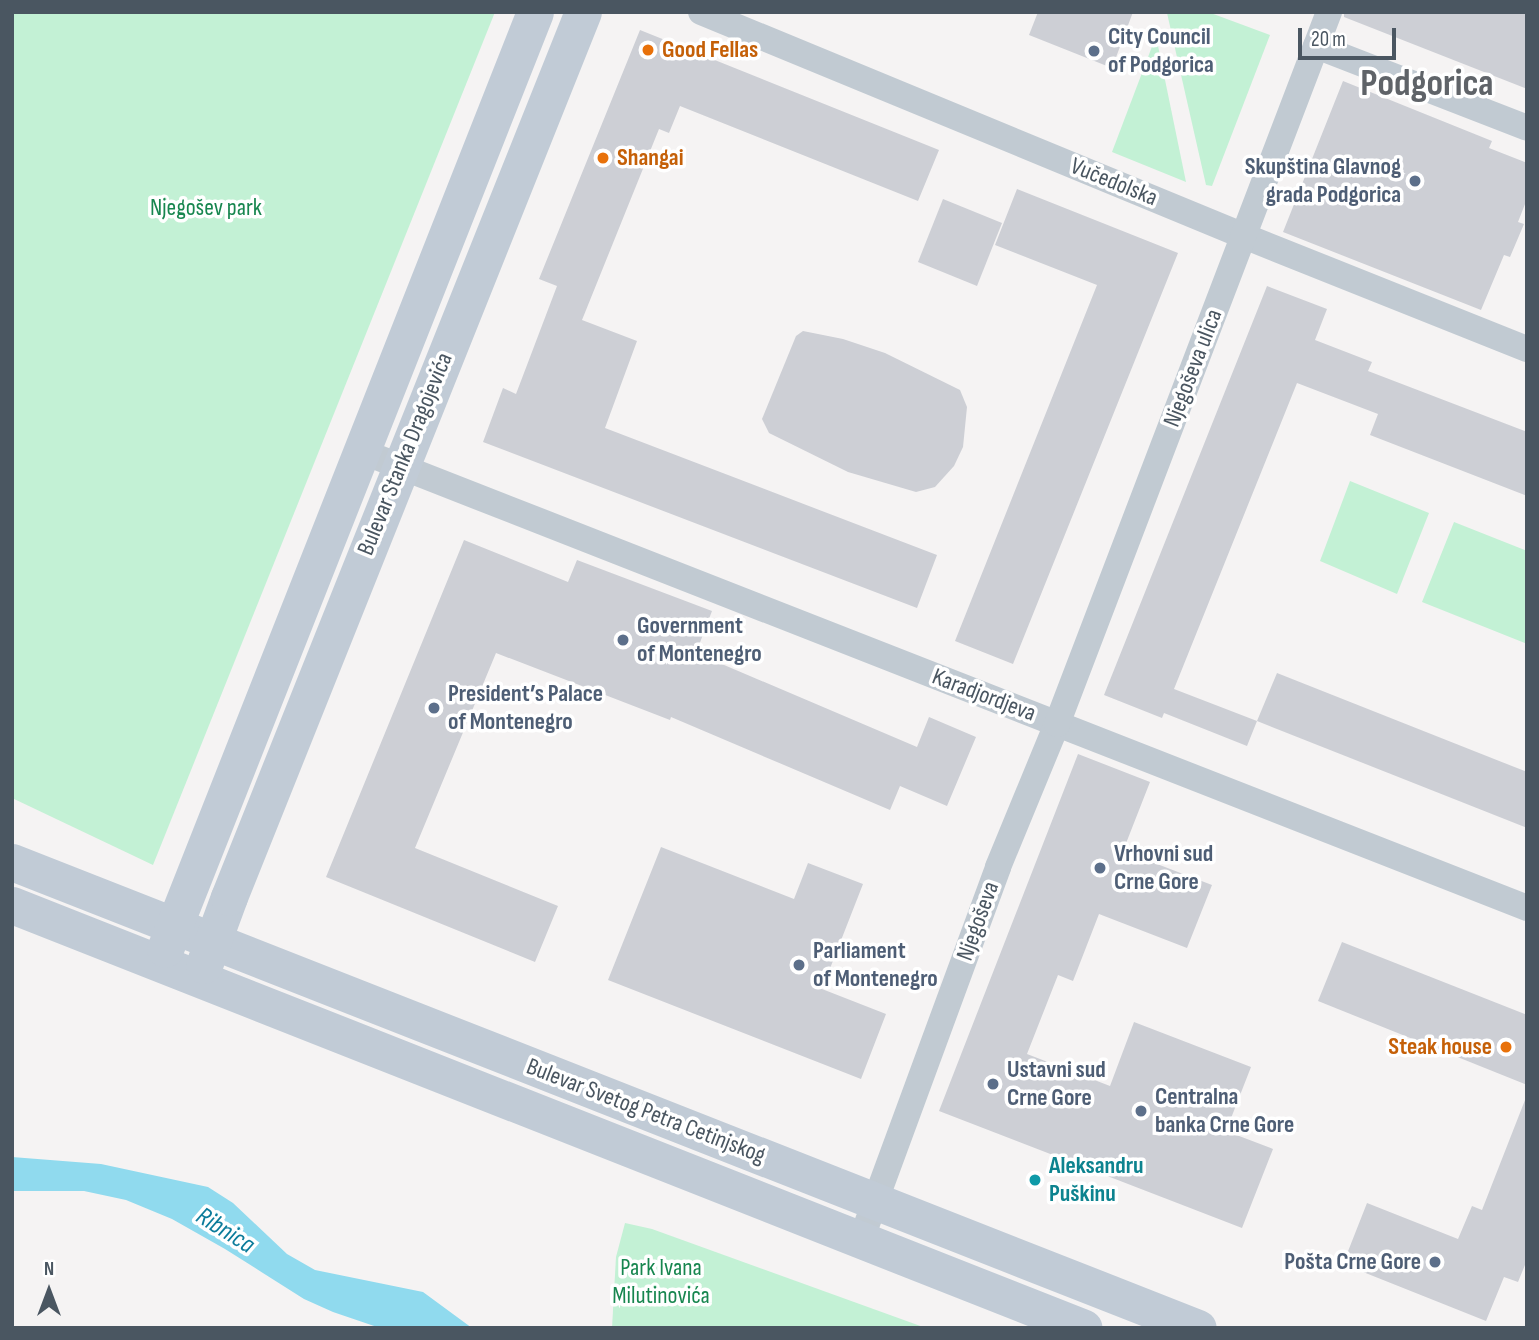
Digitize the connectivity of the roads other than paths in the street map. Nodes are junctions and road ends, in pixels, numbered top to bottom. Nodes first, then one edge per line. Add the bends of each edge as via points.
1 (535, 12) edge
2 (583, 12) edge
3 (701, 12) edge
4 (1329, 12) edge
5 (1316, 46) junction
6 (1527, 128) edge
7 (1244, 236) junction
8 (1527, 349) edge
9 (361, 450) junction
10 (400, 466) junction
11 (1057, 724) junction
12 (12, 862) edge
13 (12, 905) edge
14 (1527, 908) edge
15 (174, 926) junction
16 (213, 941) junction
17 (159, 963) junction
18 (199, 979) junction
19 (875, 1201) junction
20 (861, 1240) junction
21 (1084, 1328) edge
22 (1198, 1328) edge

1 - 9 main road, Bulevar Stanka Dragojevića
2 - 10 main road, Bulevar Stanka Dragojevića
3 - 7 street, Vučedolska
4 - 5 street, Njegoševa ulica
5 - 6 street
5 - 7 street, Njegoševa ulica
7 - 8 street, Vučedolska
7 - 11 street, Njegoševa ulica
9 - 10 street, Karadjordjeva
9 - 15 main road, Bulevar Stanka Dragojevića
10 - 11 street, Karadjordjeva
10 - 16 main road, Bulevar Stanka Dragojevića
11 - 14 street, Karadjordjeva
11 - 19 street, Njegoševa via 998,867
12 - 15 main road, Bulevar Svetog Petra Cetinjskog
13 - 17 main road, Bulevar Svetog Petra Cetinjskog
15 - 16 main road, Bulevar Svetog Petra Cetinjskog
15 - 17 main road, Bulevar Stanka Dragojevića
16 - 18 main road, Bulevar Stanka Dragojevića
16 - 19 main road, Bulevar Svetog Petra Cetinjskog
17 - 18 main road, Bulevar Svetog Petra Cetinjskog
18 - 20 main road, Bulevar Svetog Petra Cetinjskog
19 - 20 street, Njegoševa
19 - 22 main road, Bulevar Svetog Petra Cetinjskog
20 - 21 main road, Bulevar Svetog Petra Cetinjskog

